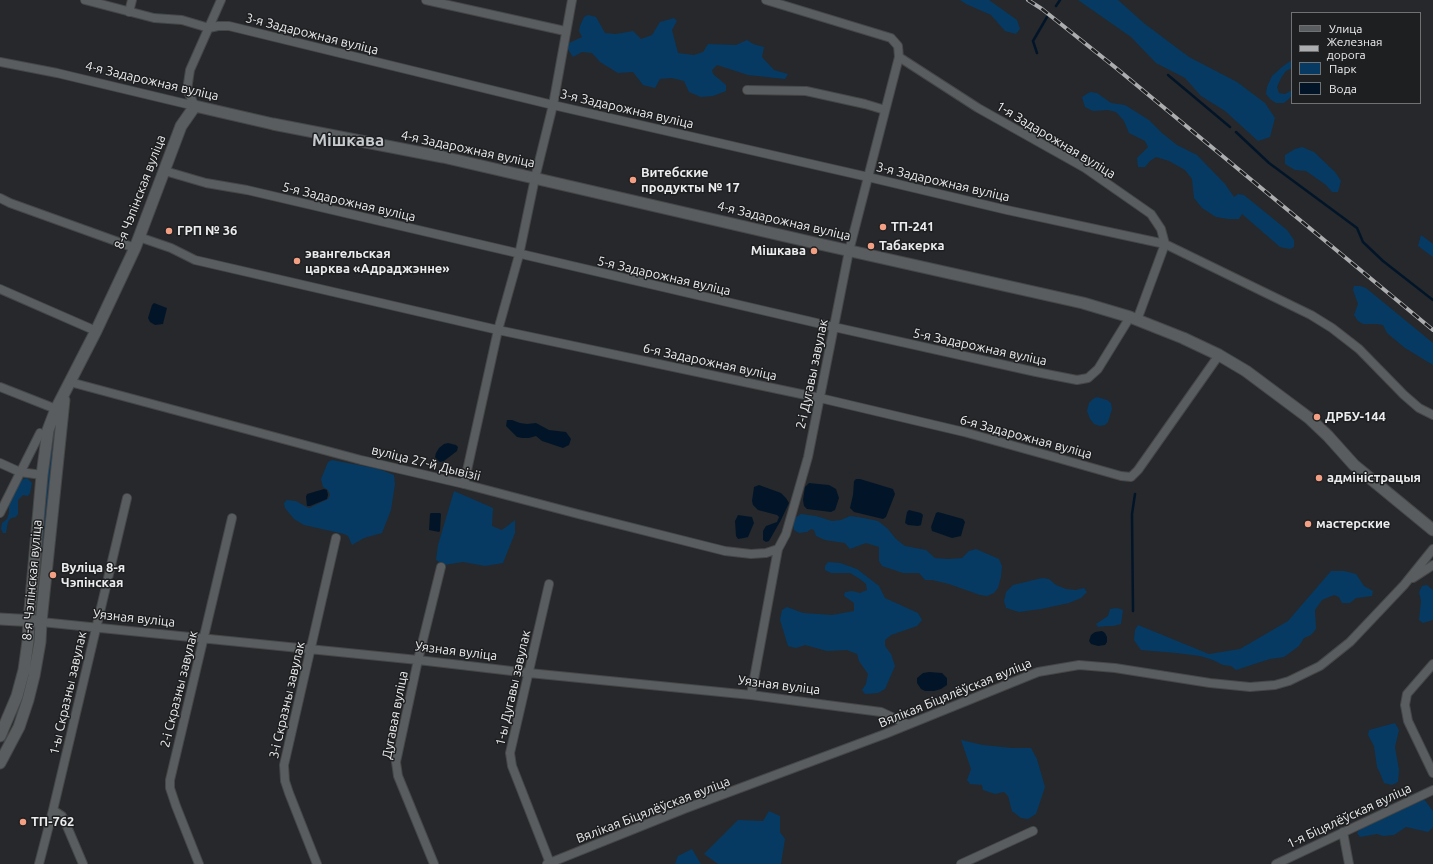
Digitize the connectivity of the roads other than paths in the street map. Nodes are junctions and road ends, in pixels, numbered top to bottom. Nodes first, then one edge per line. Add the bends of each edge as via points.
1 (85, 0) edge
2 (132, 0) edge
3 (221, 0) edge
4 (426, 0) edge
5 (572, 0) edge
6 (766, 0) edge
7 (130, 12) junction
8 (209, 28) junction
9 (565, 31) junction
10 (899, 57) junction
11 (0, 62) edge
12 (747, 90) dead end
13 (553, 105) junction
14 (195, 106) junction
15 (885, 110) junction
16 (164, 171) junction
17 (868, 177) junction
18 (535, 178) junction
19 (0, 198) edge
20 (139, 237) junction
21 (1165, 244) junction
22 (135, 248) junction
23 (849, 251) junction
24 (519, 255) junction
25 (0, 289) edge
26 (1134, 319) junction
27 (834, 327) junction
28 (96, 330) junction
29 (498, 330) junction
30 (1219, 355) junction
31 (70, 382) junction
32 (0, 386) edge
33 (64, 393) junction
34 (820, 398) junction
35 (56, 409) junction
36 (1433, 414) edge
37 (44, 432) junction
38 (0, 463) edge
39 (20, 472) junction
40 (42, 475) junction
41 (464, 484) junction
42 (127, 498) dead end
43 (0, 513) edge
44 (232, 518) dead end
45 (1432, 531) edge
46 (336, 538) dead end
47 (778, 549) junction
48 (1433, 549) edge
49 (1433, 565) edge
50 (441, 566) dead end
51 (549, 584) dead end
52 (1404, 585) junction
53 (0, 619) edge
54 (29, 621) junction
55 (41, 622) junction
56 (95, 628) junction
57 (204, 639) junction
58 (310, 649) junction
59 (418, 660) junction
60 (1433, 664) edge
61 (529, 673) junction
62 (751, 695) junction
63 (881, 712) junction
64 (907, 724) junction
65 (884, 734) junction
66 (0, 736) edge
67 (0, 763) edge
68 (1433, 773) edge
69 (1433, 790) edge
70 (53, 810) junction
71 (1033, 831) dead end
72 (1343, 832) junction
73 (548, 863) edge
74 (39, 864) edge
75 (82, 864) edge
76 (199, 864) edge
77 (317, 864) edge
78 (434, 864) edge
79 (962, 864) edge
80 (1276, 864) edge
81 (1350, 864) edge

1 - 7 street, 3-я Задарожная вуліца
2 - 7 street
3 - 8 street
4 - 9 street
5 - 9 street
6 - 10 street via 891,38 898,46
7 - 8 street, 3-я Задарожная вуліца via 154,18 182,20
8 - 13 street, 3-я Задарожная вуліца via 228,26
8 - 14 street via 190,70 187,90
9 - 13 street
10 - 15 street, 2-і Дугавы завулак
10 - 21 street, 1-я Задарожная вуліца via 978,108 1085,168 1151,214 1161,228
11 - 14 street, 4-я Задарожная вуліца
12 - 15 street via 806,91
13 - 17 street, 3-я Задарожная вуліца
13 - 18 street
14 - 16 main road, 8-я Чэпінская вуліца via 181,126
14 - 18 main road, 4-я Задарожная вуліца
15 - 17 street, 2-і Дугавы завулак
16 - 20 main road, 8-я Чэпінская вуліца
16 - 24 street, 5-я Задарожная вуліца via 206,183 247,190
17 - 21 street, 3-я Задарожная вуліца
17 - 23 street, 2-і Дугавы завулак
18 - 23 main road, 4-я Задарожная вуліца
18 - 24 street
19 - 22 street
20 - 22 main road, 8-я Чэпінская вуліца
20 - 29 street, 6-я Задарожная вуліца via 195,260
21 - 26 street, 5-я Задарожная вуліца
21 - 36 street via 1312,315 1358,349 1419,408
22 - 28 main road, 8-я Чэпінская вуліца
23 - 26 main road, 4-я Задарожная вуліца via 1083,303
23 - 27 street, 2-і Дугавы завулак
24 - 27 street, 5-я Задарожная вуліца
24 - 29 street
25 - 28 street
26 - 27 street, 5-я Задарожная вуліца via 1098,369 1088,378 1077,380
26 - 30 main road, 4-я Задарожная вуліца
27 - 34 street, 2-і Дугавы завулак
28 - 31 main road, 8-я Чэпінская вуліца
29 - 34 street, 6-я Задарожная вуліца
29 - 41 street
30 - 34 street, 6-я Задарожная вуліца via 1131,477 964,432
30 - 45 main road, 4-я Задарожная вуліца via 1246,371 1309,418 1354,465
31 - 33 main road, 8-я Чэпінская вуліца
31 - 41 street, вуліца 27-й Дывізіі via 361,460
32 - 35 street
33 - 35 main road, 8-я Чэпінская вуліца
33 - 55 main road, 8-я Чэпінская вуліца
34 - 47 street, 2-і Дугавы завулак via 808,457 786,534
35 - 37 main road, 8-я Чэпінская вуліца
37 - 39 street, 8-я Чэпінская вуліца
37 - 40 main road, 8-я Чэпінская вуліца
38 - 39 street
39 - 40 street
39 - 43 street, 8-я Чэпінская вуліца
40 - 54 main road, 8-я Чэпінская вуліца
41 - 47 street, вуліца 27-й Дывізіі via 726,551 751,554
42 - 56 street, 1-ы Скразны завулак
44 - 57 street, 2-і Скразны завулак
46 - 58 street, 3-і Скразны завулак
47 - 62 street, 2-і Дугавы завулак
48 - 52 street, Вялікая Біцялёўская вуліца
49 - 52 street, Вялікая Біцялёўская вуліца
50 - 59 street, Дугавая вуліца
51 - 61 street, 1-ы Дугавы завулак
52 - 64 street, Вялікая Біцялёўская вуліца via 1350,642 1320,666 1275,685 1250,687 1079,665 1038,672
53 - 54 main road, Уязная вуліца
54 - 55 main road, Уязная вуліца
54 - 66 main road, 8-я Чэпінская вуліца via 24,670 17,696
55 - 56 street, Уязная вуліца
55 - 67 main road, 8-я Чэпінская вуліца via 40,642 28,700 19,727
56 - 57 street, Уязная вуліца
56 - 70 street, 1-ы Скразны завулак
57 - 58 street, Уязная вуліца
57 - 76 street, 2-і Скразны завулак via 170,780 176,806
58 - 59 street, Уязная вуліца
58 - 77 street, 3-і Скразны завулак via 284,765 289,793
59 - 61 street, Уязная вуліца
59 - 78 street, Дугавая вуліца via 396,762 398,776
60 - 68 street via 1407,694 1405,705 1408,721
61 - 62 street, Уязная вуліца
61 - 73 street, 1-ы Дугавы завулак via 510,753 512,766
62 - 63 street, Уязная вуліца
63 - 64 street, Уязная вуліца
63 - 65 street via 889,724
64 - 65 street, Вялікая Біцялёўская вуліца
65 - 73 street, Вялікая Біцялёўская вуліца
69 - 72 street, 1-я Біцялёўская вуліца
70 - 74 street, 1-ы Скразны завулак
70 - 75 street via 62,816
71 - 79 street
72 - 80 street, 1-я Біцялёўская вуліца
72 - 81 street

